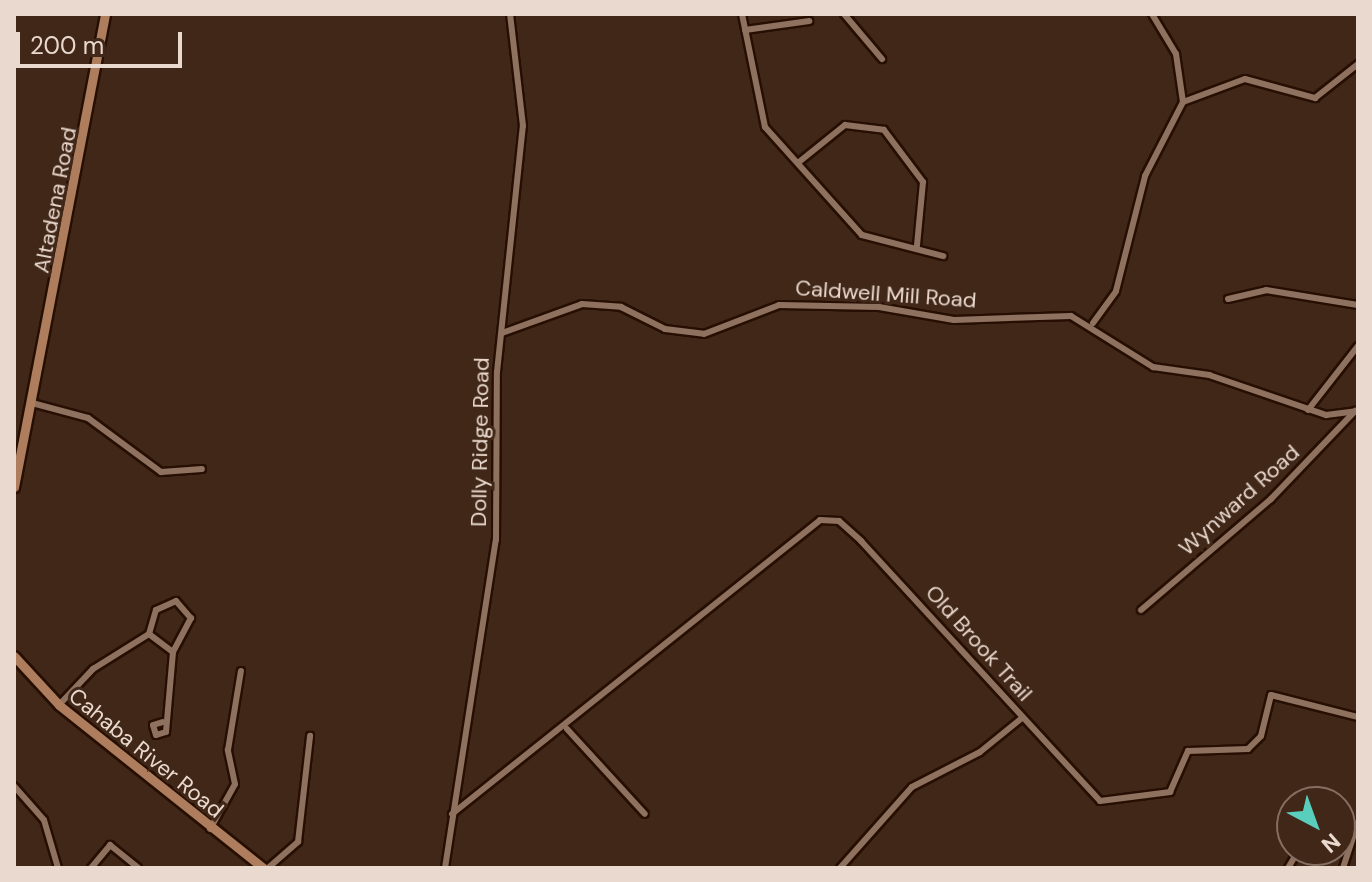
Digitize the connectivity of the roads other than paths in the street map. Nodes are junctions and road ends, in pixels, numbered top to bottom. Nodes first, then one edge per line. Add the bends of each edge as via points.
1 (105, 14) edge
2 (510, 14) edge
3 (742, 14) edge
4 (844, 14) edge
5 (1152, 14) edge
6 (809, 21) dead end
7 (745, 30) junction
8 (882, 59) dead end
9 (1358, 64) edge
10 (1183, 102) junction
11 (799, 162) junction
12 (917, 246) junction
13 (943, 256) dead end
14 (1228, 299) dead end
15 (1358, 305) edge
16 (1093, 323) junction
17 (502, 333) junction
18 (1358, 346) edge
19 (32, 403) junction
20 (1308, 410) junction
21 (1356, 411) edge
22 (202, 469) dead end
23 (14, 487) edge
24 (1141, 610) dead end
25 (149, 634) junction
26 (173, 652) junction
27 (14, 656) edge
28 (241, 671) dead end
29 (59, 705) junction
30 (1358, 717) edge
31 (1022, 718) junction
32 (163, 722) dead end
33 (567, 729) junction
34 (310, 736) dead end
35 (14, 786) edge
36 (452, 814) junction
37 (645, 814) dead end
38 (210, 829) junction
39 (58, 868) edge
40 (91, 868) edge
41 (138, 868) edge
42 (265, 868) edge
43 (445, 868) edge
44 (840, 868) edge

1 - 19 street, Altadena Road
2 - 17 street, Dolly Ridge Road via 523,126
3 - 7 street
4 - 8 street
5 - 10 street via 1176,54
6 - 7 street
7 - 11 street via 758,112
9 - 10 street via 1315,98 1245,79
10 - 16 street via 1145,176 1116,291
11 - 12 street via 862,235
11 - 12 street via 845,125 884,130 923,182
12 - 13 street
14 - 15 street via 1266,290
16 - 17 street, Caldwell Mill Road via 1058,315 954,320 798,304 704,334 665,329 601,303
16 - 20 street, Caldwell Mill Road via 1153,367 1209,375
17 - 36 street, Dolly Ridge Road via 493,571
18 - 20 street
19 - 22 street via 88,418 161,472
19 - 23 street, Altadena Road
20 - 21 street, Caldwell Mill Road
21 - 24 street, Wynward Road via 1271,499
25 - 26 street
25 - 26 street via 156,610 182,604 191,618 189,633
25 - 29 street via 93,669
26 - 32 street
27 - 29 street, Cahaba River Road
28 - 38 street via 228,750 235,784
29 - 38 street, Cahaba River Road
30 - 31 street, Old Brook Trail via 1271,695 1261,736 1248,749 1188,751 1170,792 1100,801
31 - 33 street, Old Brook Trail via 833,519 820,520
31 - 44 street via 980,752 923,777
33 - 36 street
33 - 37 street
34 - 42 street via 298,842
35 - 39 street via 44,820
36 - 43 street, Dolly Ridge Road
38 - 42 street, Cahaba River Road
40 - 41 street via 110,845

